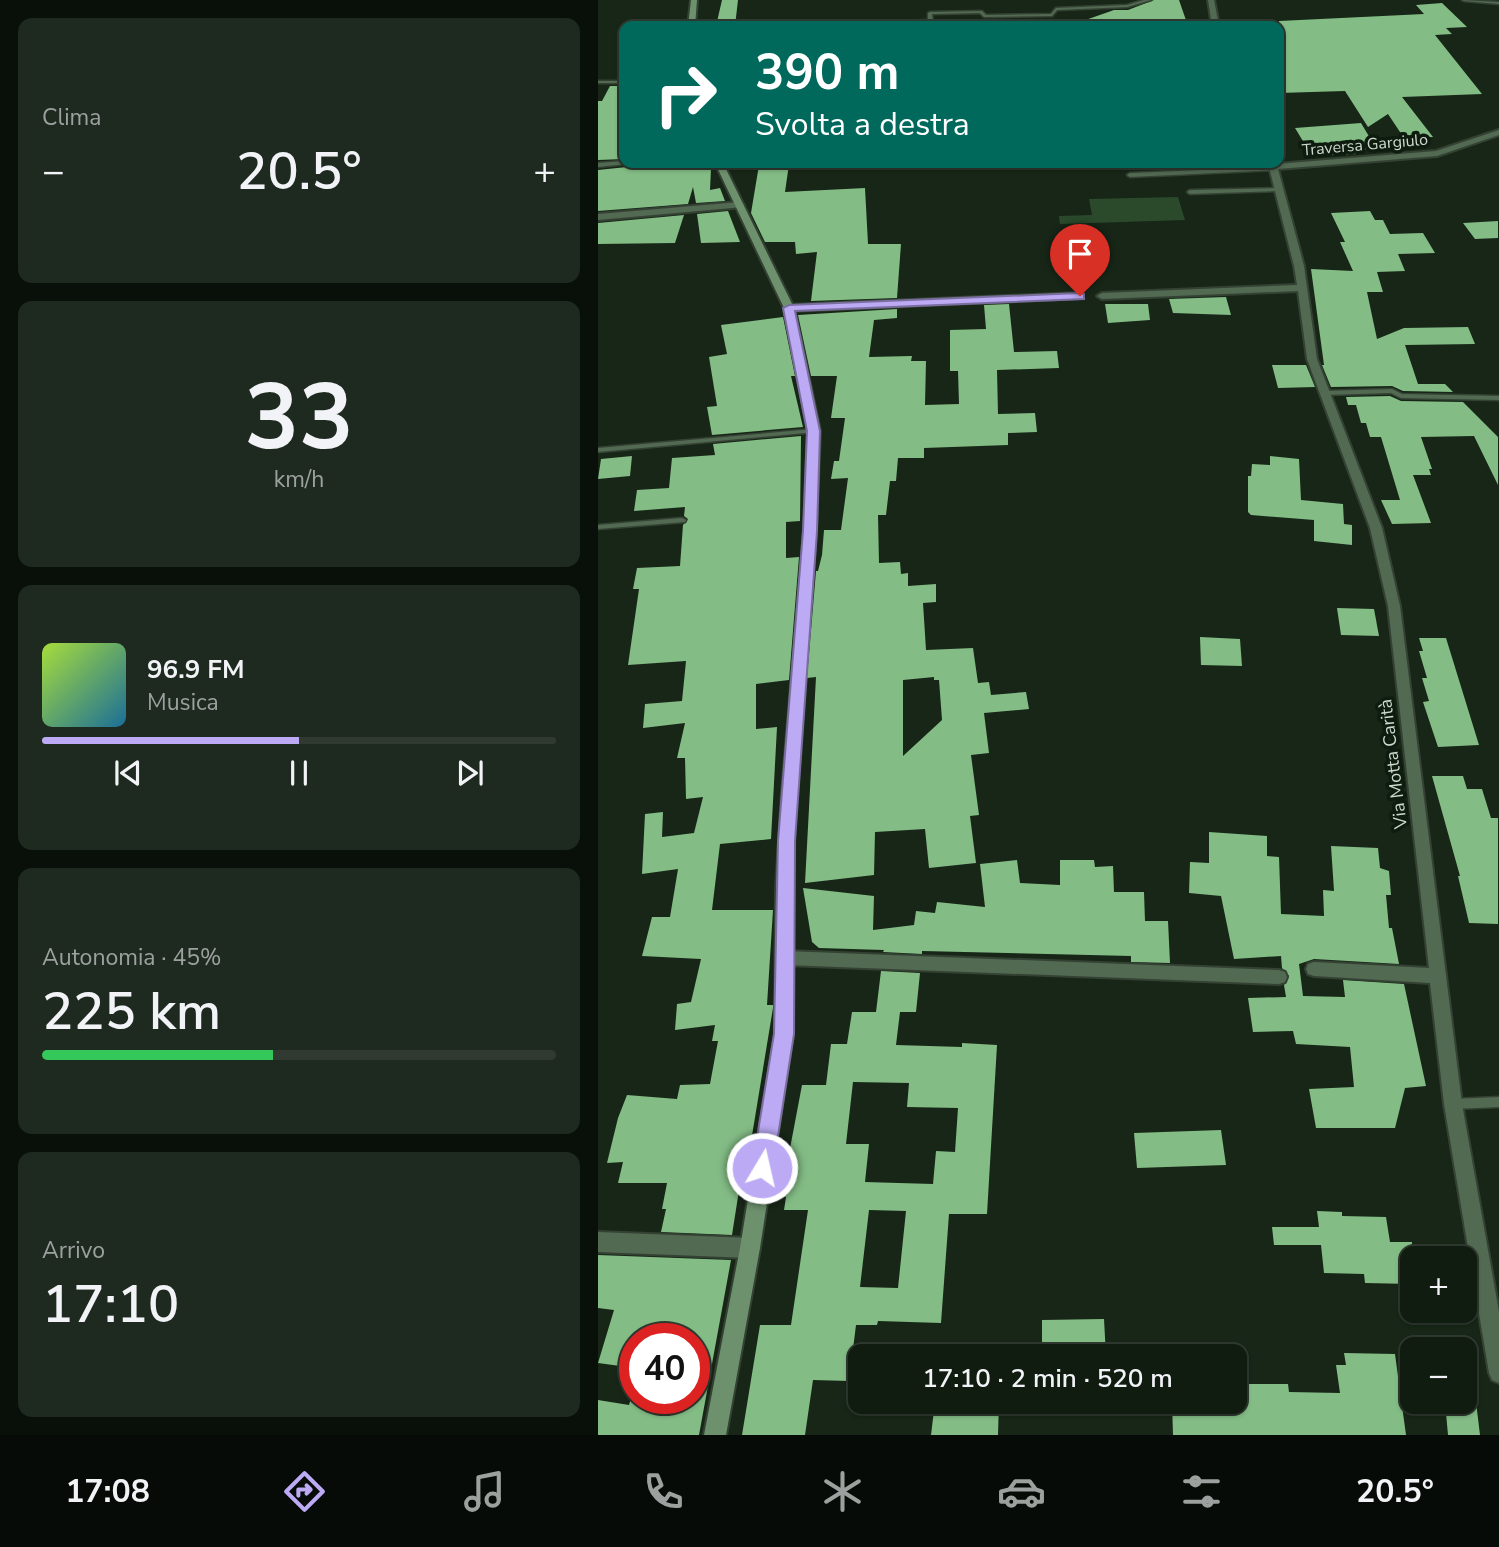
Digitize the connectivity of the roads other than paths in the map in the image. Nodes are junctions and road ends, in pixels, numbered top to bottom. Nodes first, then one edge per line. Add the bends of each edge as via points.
1 (694, 0) edge
2 (1149, 0) edge
3 (1211, 0) edge
4 (1464, 0) edge
5 (1499, 3) edge
6 (692, 21) edge
7 (931, 21) edge
8 (1215, 21) edge
9 (598, 82) edge
10 (619, 82) edge
11 (1499, 132) edge
12 (619, 163) edge
13 (598, 165) edge
14 (1284, 165) edge
15 (722, 168) edge
16 (1241, 168) edge
17 (1274, 168) edge
18 (1130, 175) dead end
19 (1279, 190) junction
20 (1190, 192) dead end
21 (740, 205) junction
22 (598, 217) edge
23 (1302, 288) junction
24 (1080, 296) dead end
25 (1103, 296) dead end
26 (789, 308) junction
27 (1325, 393) junction
28 (1499, 398) edge
29 (814, 431) junction
30 (598, 450) edge
31 (682, 520) dead end
32 (598, 527) edge
33 (786, 958) junction
34 (1314, 969) dead end
35 (1439, 976) junction
36 (1279, 977) dead end
37 (1499, 1102) edge
38 (1453, 1104) junction
39 (598, 1242) edge
40 (750, 1248) junction
41 (1499, 1373) edge
42 (715, 1435) edge

1 - 6 street
2 - 7 lane via 1135,6 1056,9 1052,15 930,13
3 - 8 street
4 - 5 lane
9 - 10 lane
11 - 14 street, Traversa Gargiulo via 1437,153
12 - 13 lane
15 - 21 street
16 - 18 lane
17 - 19 street, Via Motta Carità
19 - 20 lane
19 - 23 street, Via Motta Carità
21 - 22 street
21 - 26 street
23 - 25 street
23 - 27 street, Via Motta Carità via 1312,359
24 - 26 street
26 - 29 street
27 - 28 lane via 1392,391 1401,396
27 - 35 street, Via Motta Carità via 1376,528 1394,606
29 - 30 lane
29 - 33 street via 789,793
31 - 32 lane
33 - 36 street
33 - 40 street via 784,1034
34 - 35 street
35 - 38 street, Via Motta Carità
37 - 38 lane
38 - 41 street, Via Motta Carità
39 - 40 street
40 - 42 street

